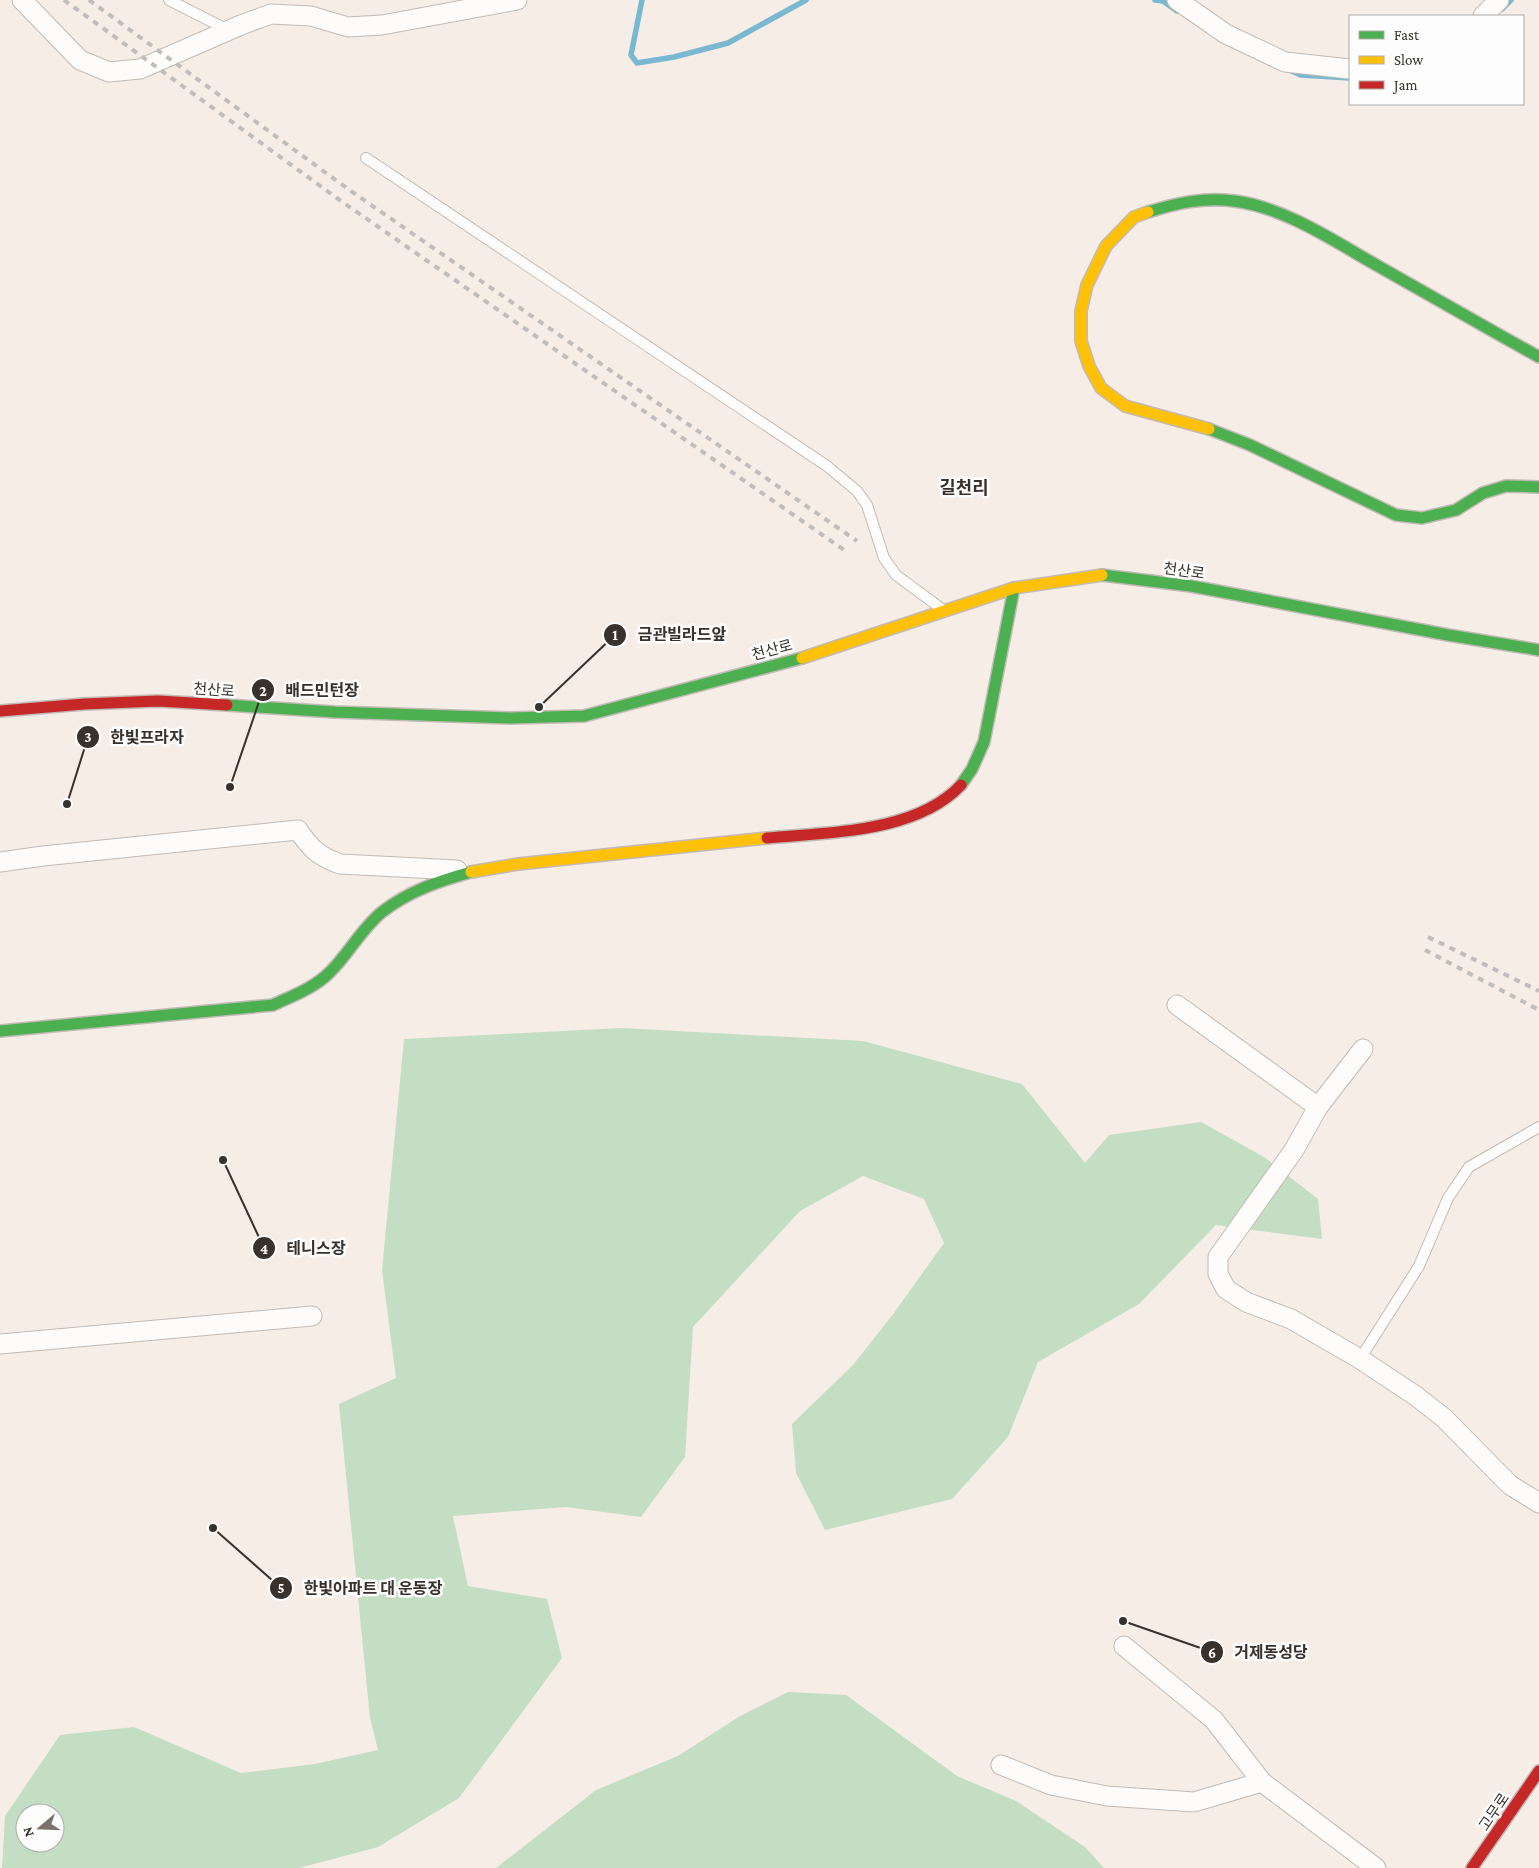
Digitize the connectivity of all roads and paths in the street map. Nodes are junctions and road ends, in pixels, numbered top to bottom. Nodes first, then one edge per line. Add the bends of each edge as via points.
1 (22, 0) edge
2 (169, 0) edge
3 (517, 0) edge
4 (1177, 0) edge
5 (1499, 0) edge
6 (307, 8) edge
7 (1484, 15) edge
8 (228, 30) junction
9 (1349, 69) edge
10 (366, 158) dead end
11 (1539, 357) edge
12 (1539, 487) edge
13 (1014, 588) junction
14 (945, 611) junction
15 (1539, 650) edge
16 (0, 711) edge
17 (0, 862) edge
18 (475, 871) junction
19 (1177, 1005) dead end
20 (0, 1031) edge
21 (1363, 1050) dead end
22 (1318, 1107) junction
23 (1539, 1127) edge
24 (312, 1316) dead end
25 (0, 1344) edge
26 (1360, 1359) junction
27 (1539, 1503) edge
28 (1124, 1646) dead end
29 (1001, 1765) dead end
30 (1539, 1771) edge
31 (1262, 1782) junction
32 (1376, 1868) edge
33 (1472, 1868) edge

1 - 8 street via 80,60 109,72 140,68
2 - 8 lane
3 - 6 street via 382,25 348,27
4 - 9 street via 1226,34 1285,62
5 - 7 street
6 - 8 street via 271,14
10 - 14 lane via 827,466 857,491 867,505 884,558 896,576
11 - 12 street via 1318,232 1271,210 1235,201 1203,199 1170,205 1134,218 1106,246 1087,285 1081,311 1081,341 1089,366 1101,388 1125,406 1204,427 1240,441 1396,515 1422,518 1456,510 1483,493 1506,486
13 - 14 street, 천산로
13 - 15 street, 천산로 via 1103,575 1191,586
13 - 18 street via 984,742 964,783 947,799 929,809 863,828
14 - 16 street, 천산로 via 807,657 584,716 510,718 334,712 158,701
17 - 18 street via 298,830 309,847 322,858 340,864
18 - 20 street via 437,881 388,908 351,945 329,973 305,990 273,1005
19 - 22 street
21 - 22 street
22 - 26 street via 1294,1150 1218,1257 1218,1274 1226,1289 1246,1302 1291,1320
23 - 26 lane via 1469,1167 1448,1198 1419,1266
24 - 25 street
26 - 27 street via 1444,1418 1510,1485
28 - 31 street via 1214,1720
29 - 31 street via 1051,1785 1107,1796 1146,1799 1194,1802
30 - 33 street, 고무로
31 - 32 street

